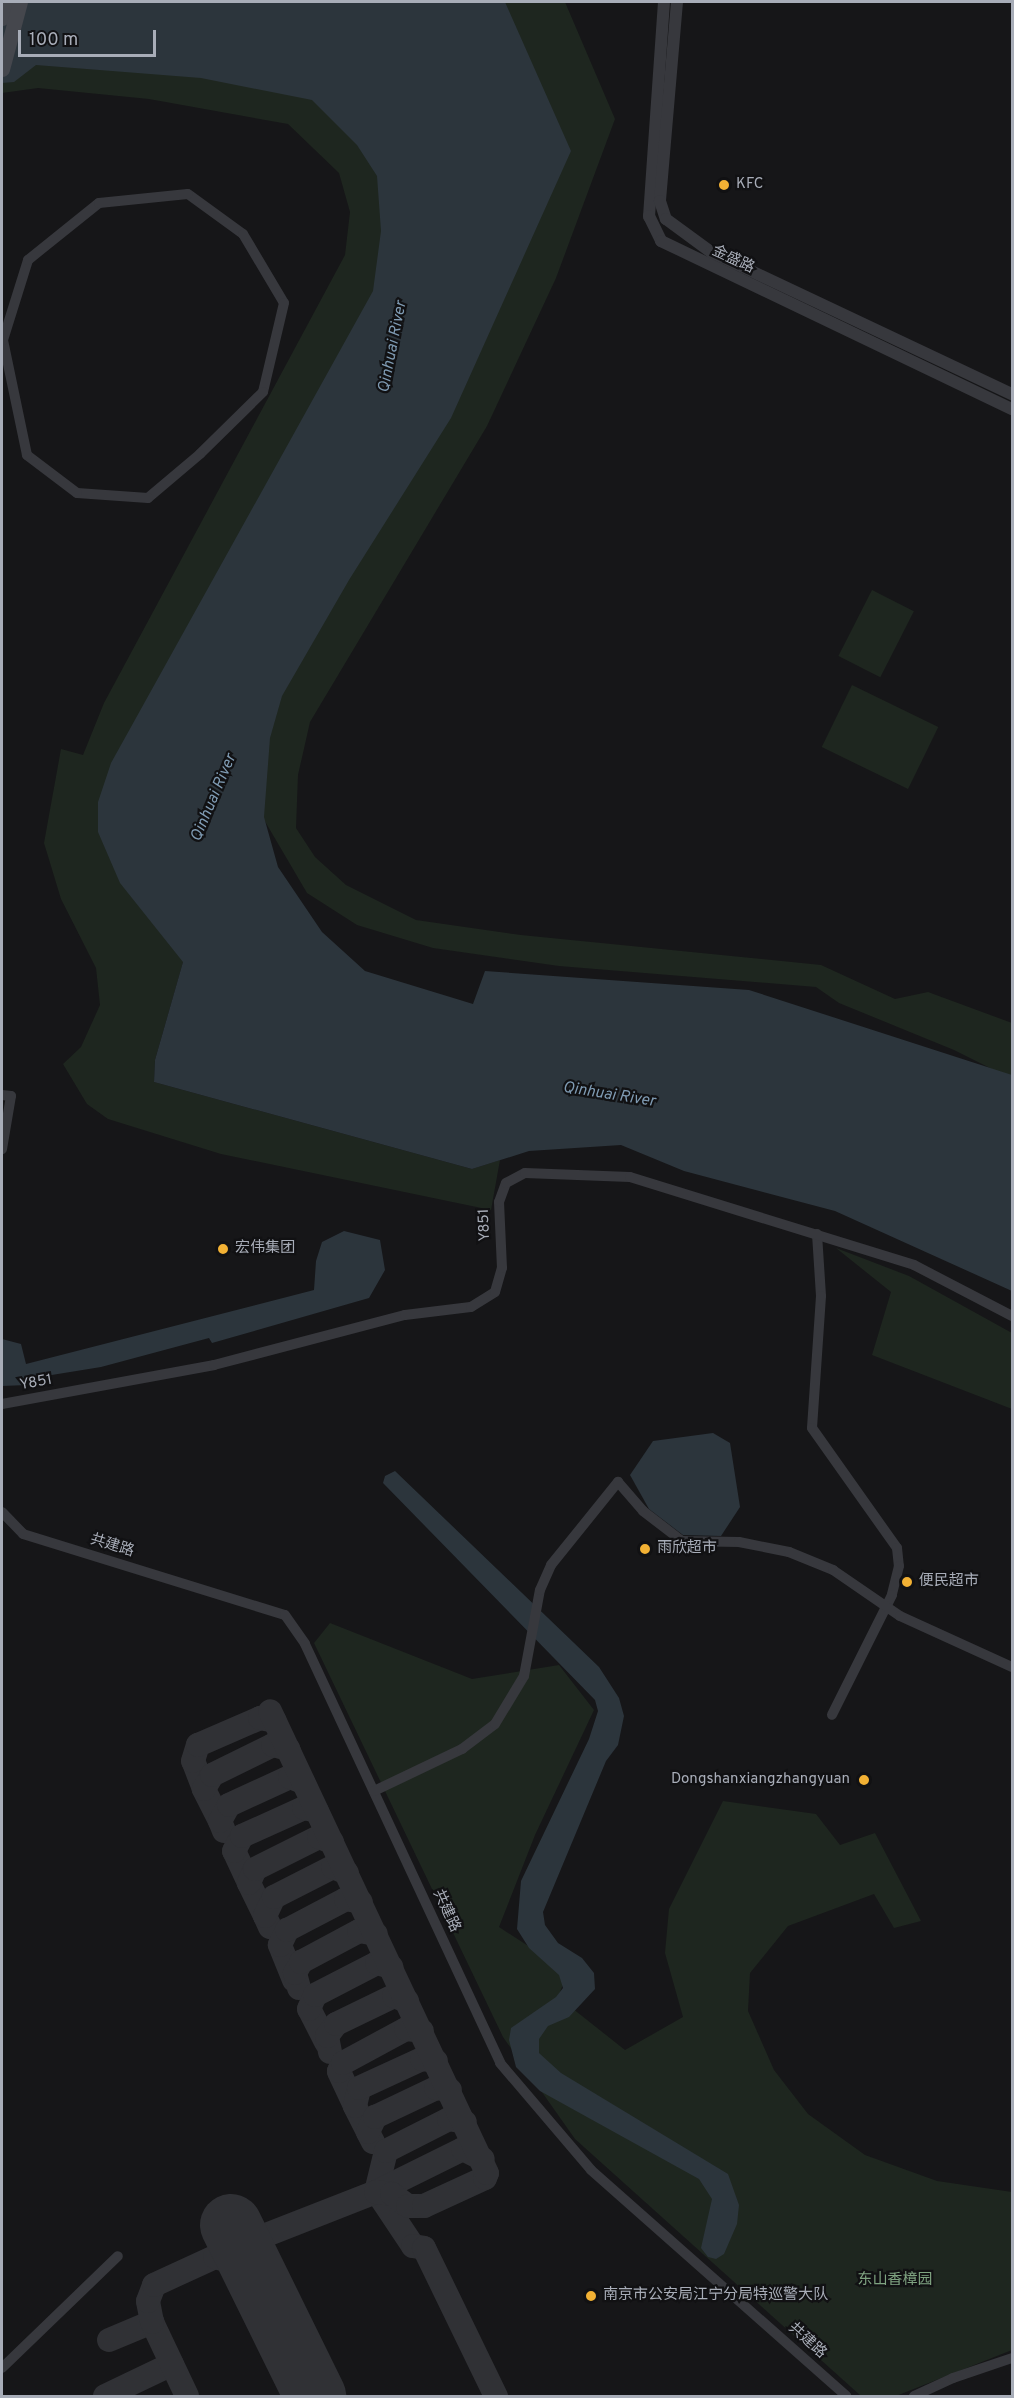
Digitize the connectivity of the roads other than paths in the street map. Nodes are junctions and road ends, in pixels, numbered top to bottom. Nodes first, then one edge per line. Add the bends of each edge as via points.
1 (6, 2) edge
2 (20, 2) edge
3 (664, 2) edge
4 (676, 2) edge
5 (2, 18) edge
6 (2, 69) edge
7 (2, 340) edge
8 (1012, 394) edge
9 (1012, 409) edge
10 (2, 1095) edge
11 (2, 1149) edge
12 (817, 1234) junction
13 (1012, 1316) edge
14 (2, 1404) edge
15 (2, 1512) edge
16 (886, 1607) junction
17 (1012, 1667) edge
18 (832, 1715) dead end
19 (374, 1791) junction
20 (118, 2256) dead end
21 (1012, 2358) edge
22 (2, 2368) edge
23 (846, 2397) edge
24 (914, 2397) edge

1 - 5 main road
2 - 6 main road
3 - 9 street, 金盛路 via 649,216 661,241
4 - 8 street, 金盛路 via 660,201 666,219 711,252
7 - 7 street via 28,260 99,203 188,194 243,234 284,303 263,392 148,498 77,493 27,455
10 - 11 street via 11,1096
12 - 13 street, Y851 via 914,1265
12 - 14 street, Y851 via 630,1177 525,1173 506,1183 499,1202 502,1268 495,1292 471,1307 405,1315 214,1365
12 - 16 street via 821,1296 812,1428 897,1548 899,1566
15 - 19 street, 共建路 via 23,1534 285,1615 305,1644
16 - 17 street
16 - 18 street
16 - 19 street via 833,1570 789,1552 738,1542 682,1541 643,1511 618,1482 551,1565 540,1590 524,1676 495,1724 462,1749
19 - 23 street, 共建路 via 501,2063 591,2170
20 - 22 street
21 - 24 street via 953,2378

